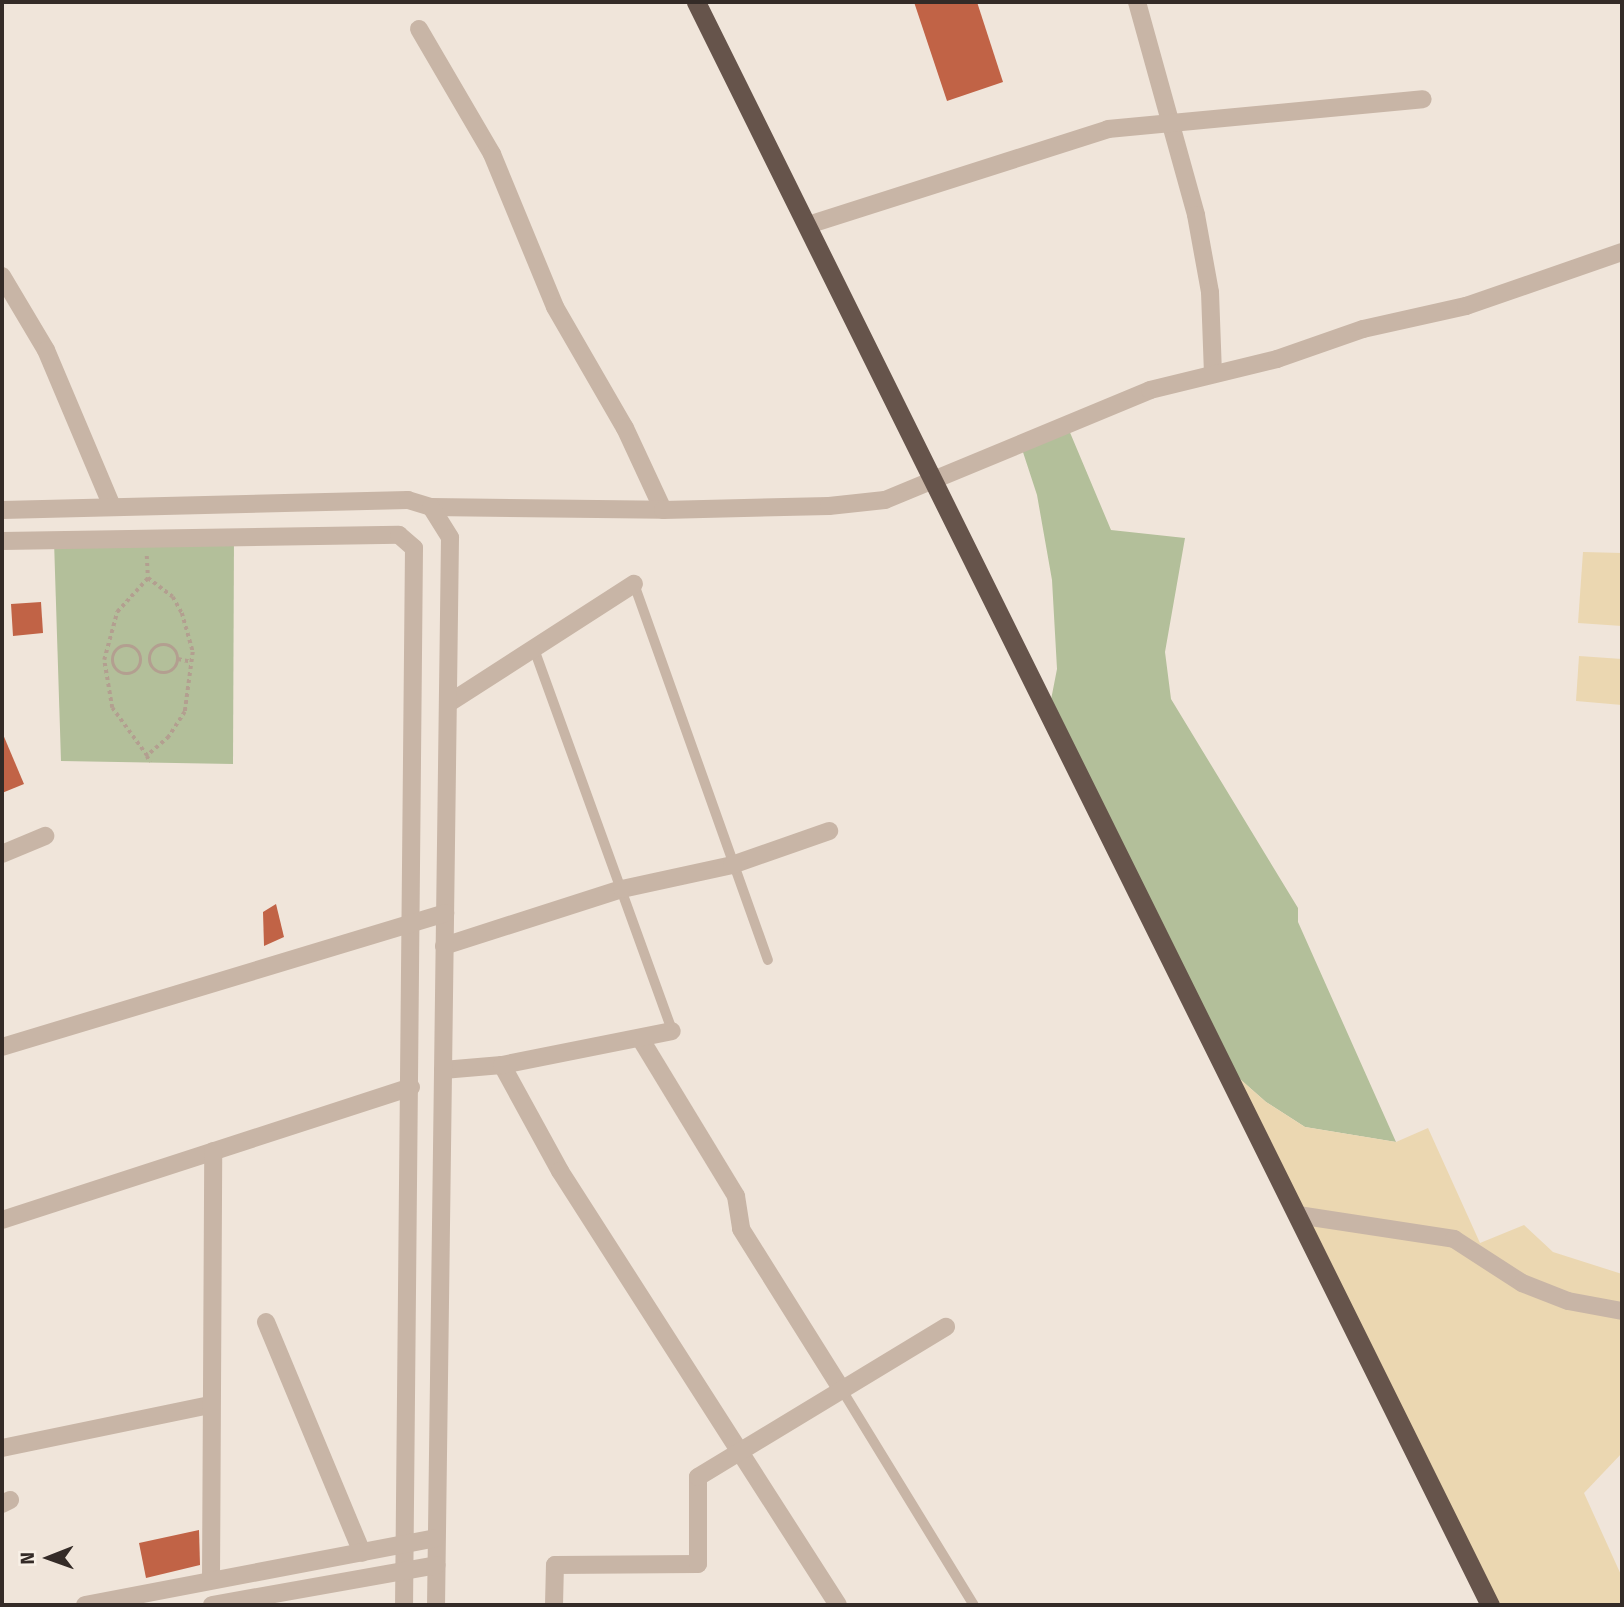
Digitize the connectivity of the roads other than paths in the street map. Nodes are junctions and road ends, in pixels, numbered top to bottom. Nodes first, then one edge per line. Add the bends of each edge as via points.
1 (696, 2) edge
2 (1137, 2) edge
3 (419, 29) dead end
4 (1423, 99) dead end
5 (1171, 121) junction
6 (808, 225) junction
7 (1622, 252) edge
8 (2, 276) edge
9 (1213, 372) junction
10 (934, 482) junction
11 (112, 506) junction
12 (431, 507) junction
13 (2, 510) edge
14 (663, 510) junction
15 (2, 541) edge
16 (634, 584) joint
17 (534, 649) junction
18 (449, 703) junction
19 (830, 831) dead end
20 (46, 836) dead end
21 (2, 854) edge
22 (732, 864) junction
23 (622, 889) junction
24 (445, 913) junction
25 (414, 923) junction
26 (444, 946) junction
27 (768, 960) dead end
28 (672, 1031) joint
29 (640, 1038) junction
30 (2, 1047) edge
31 (502, 1065) junction
32 (443, 1070) junction
33 (411, 1087) junction
34 (213, 1151) junction
35 (1298, 1215) junction
36 (2, 1220) edge
37 (1622, 1311) edge
38 (266, 1322) dead end
39 (946, 1326) dead end
40 (842, 1390) junction
41 (210, 1405) junction
42 (2, 1448) edge
43 (741, 1451) junction
44 (436, 1538) junction
45 (405, 1545) junction
46 (362, 1553) junction
47 (436, 1565) junction
48 (405, 1570) junction
49 (211, 1580) junction
50 (85, 1605) edge
51 (212, 1605) edge
52 (404, 1605) edge
53 (436, 1605) edge
54 (554, 1605) edge
55 (838, 1605) edge
56 (974, 1605) edge
57 (1490, 1605) edge

1 - 6 highway
2 - 5 street
3 - 14 street via 492,153 555,307 625,428
4 - 5 street
5 - 6 street via 1108,129
5 - 9 street via 1210,292
6 - 10 highway
7 - 9 street via 1466,306 1363,329 1277,359
8 - 11 street via 46,350
9 - 10 street via 1086,414
10 - 14 street via 885,500 851,504
10 - 35 highway
11 - 12 street via 408,500
11 - 13 street
12 - 14 street
12 - 18 street via 446,527 453,554
15 - 25 street via 248,535 398,534 406,538 417,560
16 - 17 street
16 - 22 lane
17 - 18 street
17 - 23 lane
18 - 24 street
19 - 22 street
20 - 21 street
22 - 23 street
22 - 27 lane
23 - 26 street
23 - 28 lane
24 - 25 street
24 - 26 street
25 - 30 street
25 - 33 street
26 - 32 street
28 - 29 street
29 - 31 street
29 - 40 street via 736,1196 741,1229
31 - 32 street
31 - 43 street via 560,1171
32 - 44 street
33 - 34 street
33 - 45 street
34 - 36 street
34 - 41 street
35 - 37 street via 1454,1239 1522,1283 1568,1301
35 - 57 highway
38 - 46 street
39 - 40 street
40 - 43 street
40 - 56 lane
41 - 42 street
41 - 49 street
43 - 54 street via 698,1477 698,1564 555,1565
43 - 55 street
44 - 45 street
44 - 47 street
45 - 46 street
45 - 48 street
46 - 49 street
47 - 48 street
47 - 53 street
48 - 51 street
48 - 52 street
49 - 50 street

